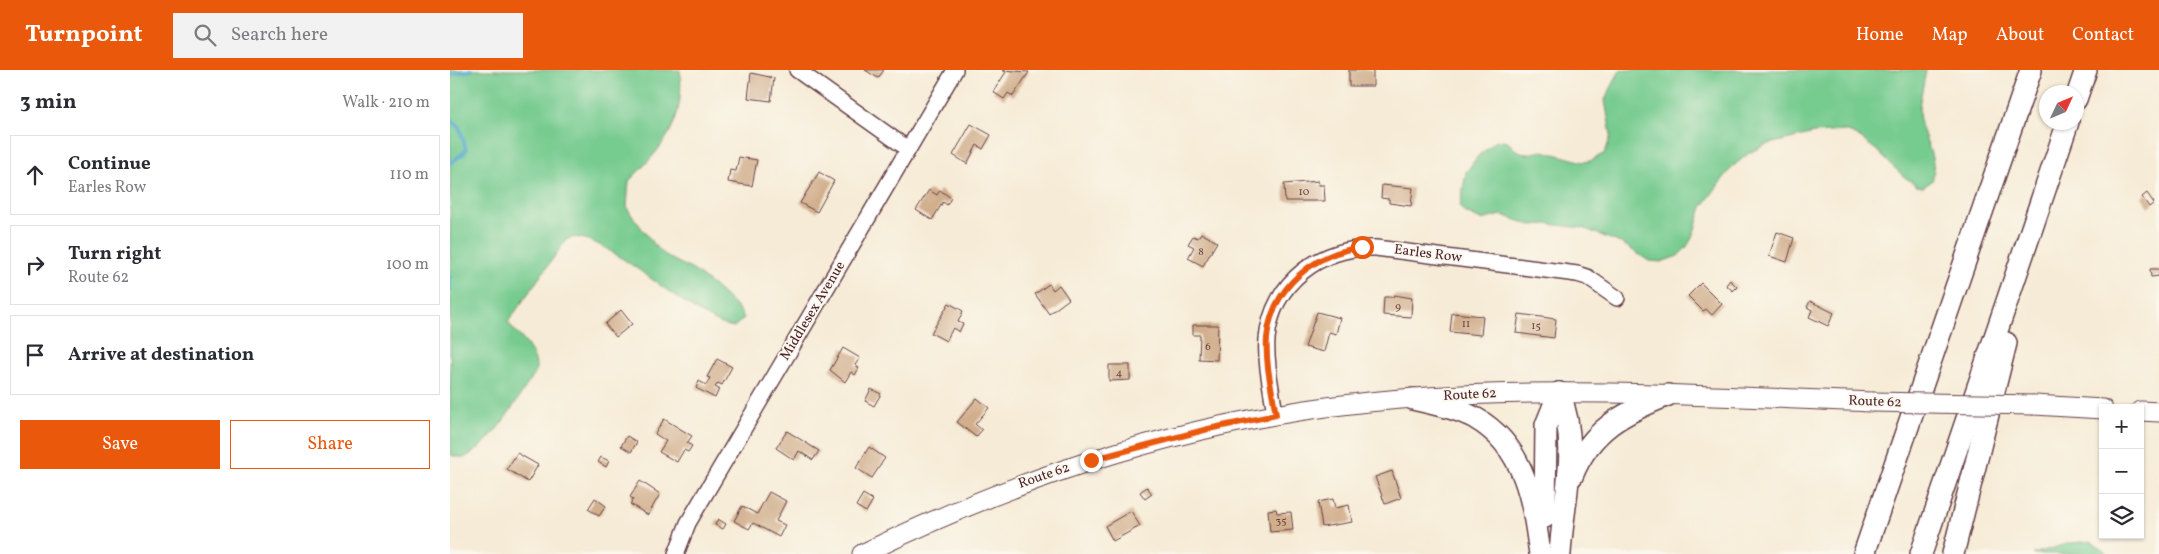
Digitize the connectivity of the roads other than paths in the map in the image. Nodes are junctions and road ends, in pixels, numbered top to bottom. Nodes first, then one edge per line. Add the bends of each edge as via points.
1 (797, 70) edge
2 (955, 70) edge
3 (2031, 70) edge
4 (2086, 70) edge
5 (2081, 85) edge
6 (2065, 130) edge
7 (908, 149) junction
8 (2045, 188) junction
9 (1616, 298) dead end
10 (1932, 356) junction
11 (1559, 393) junction
12 (1668, 395) junction
13 (1413, 399) junction
14 (2099, 409) edge
15 (2144, 411) edge
16 (2159, 412) edge
17 (1276, 415) junction
18 (1568, 486) junction
19 (676, 554) edge
20 (862, 554) edge
21 (1542, 554) edge
22 (1560, 554) edge
23 (1851, 554) edge
24 (1864, 554) edge
25 (1921, 554) edge
26 (1953, 554) edge

1 - 7 street
2 - 7 street, Middlesex Avenue
3 - 10 highway
4 - 5 highway
6 - 8 highway
7 - 19 street, Middlesex Avenue via 688,523
8 - 25 highway
8 - 26 highway
9 - 17 street, Earles Row via 1587,277 1577,274 1376,248 1337,252 1313,263 1293,280 1273,312 1267,350
10 - 23 highway
10 - 24 highway
11 - 12 main road, Route 62
11 - 13 main road, Route 62
11 - 18 highway via 1570,430
11 - 21 highway via 1546,425
12 - 14 main road, Route 62, bridge
12 - 18 highway via 1635,408 1602,430 1583,452
13 - 17 main road, Route 62
13 - 21 highway via 1475,418 1509,449 1529,486
15 - 16 main road
17 - 20 main road, Route 62 via 1150,443 1043,476 933,519
18 - 22 highway

